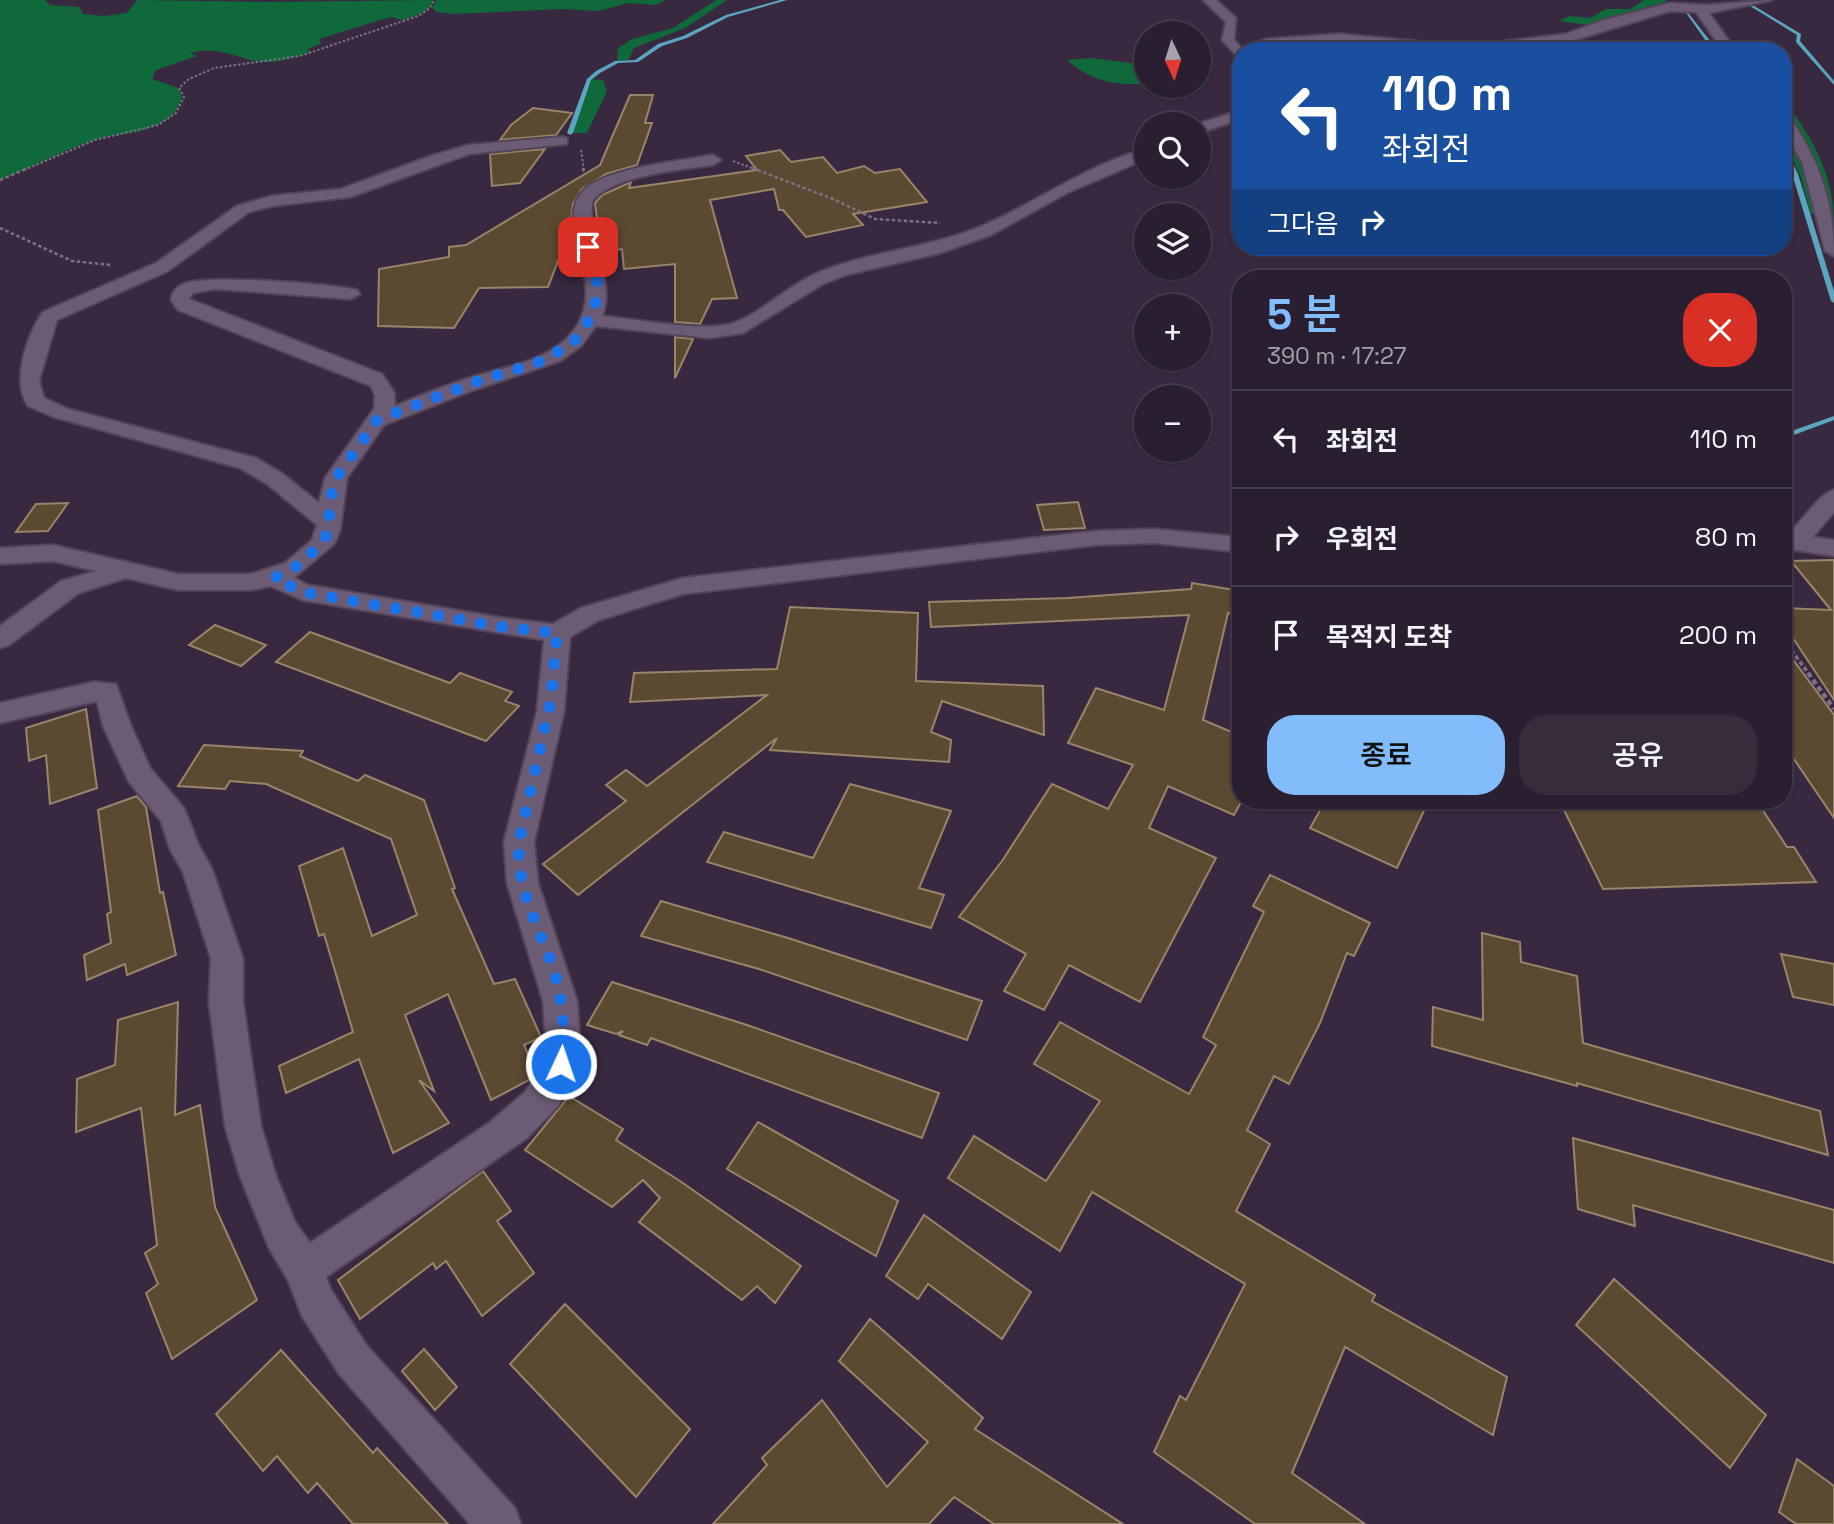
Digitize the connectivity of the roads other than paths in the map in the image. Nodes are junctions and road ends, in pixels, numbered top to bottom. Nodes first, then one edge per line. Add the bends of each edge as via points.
1 (1209, 0) edge
2 (1766, 0) edge
3 (1669, 4) edge
4 (1706, 9) junction
5 (1279, 42) edge
6 (1380, 42) edge
7 (1537, 42) edge
8 (1723, 42) edge
9 (1232, 44) edge
10 (1232, 117) edge
11 (1211, 125) edge
12 (1792, 132) edge
13 (562, 141) road end
14 (713, 159) road end
15 (1134, 159) edge
16 (1834, 251) edge
17 (351, 293) dead end
18 (589, 320) junction
19 (377, 420) junction
20 (1834, 497) edge
21 (329, 523) junction
22 (1792, 540) edge
23 (1232, 544) edge
24 (1792, 544) edge
25 (1834, 548) edge
26 (0, 556) edge
27 (125, 570) junction
28 (274, 578) junction
29 (557, 633) junction
30 (0, 639) edge
31 (0, 712) edge
32 (304, 1269) junction
33 (499, 1524) edge

1 - 9 street via 1232,21 1228,40
2 - 4 street
3 - 4 street
3 - 7 street
4 - 8 street via 1702,12
5 - 6 street
10 - 11 street
12 - 16 street via 1810,162
13 - 21 street via 468,150 344,194 257,204 227,218 162,267 50,316 43,326 29,381 35,402 248,463
14 - 18 street via 591,191 582,207 597,282 595,311
15 - 18 street via 1061,190 985,231 934,249 839,271 736,329 709,332
17 - 19 street via 215,284 188,288 180,300 375,378 386,398
18 - 19 street via 572,344 554,356
19 - 21 street via 336,478
20 - 22 street
21 - 28 street via 312,556
23 - 29 street via 1153,536 1096,538 683,586 590,614
24 - 25 street
26 - 27 street via 53,553
27 - 28 street via 178,582
27 - 30 street via 70,587
28 - 29 street via 302,592
29 - 32 street via 551,700 517,864 552,965 560,1002 561,1064 544,1097 516,1125
31 - 32 street via 107,691 139,774 174,816 209,905 227,959 230,1041 243,1126 282,1235
32 - 33 street via 316,1302 353,1360

